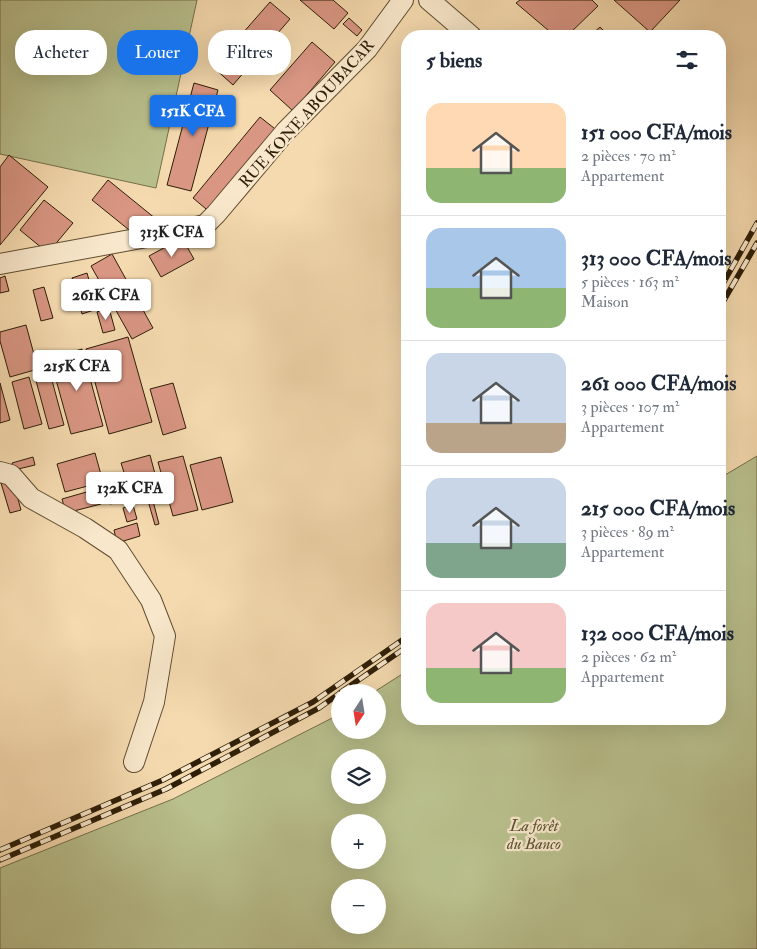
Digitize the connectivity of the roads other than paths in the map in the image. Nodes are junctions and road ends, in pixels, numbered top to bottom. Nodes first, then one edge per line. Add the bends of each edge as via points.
1 (403, 0) edge
2 (429, 0) edge
3 (464, 30) edge
4 (0, 264) edge
5 (0, 472) edge
6 (134, 762) dead end

1 - 4 street, RUE KONE ABOUBACAR via 367,49 286,131 205,225
2 - 3 street
5 - 6 street via 11,475 31,498 118,550 151,600 164,636 154,702

